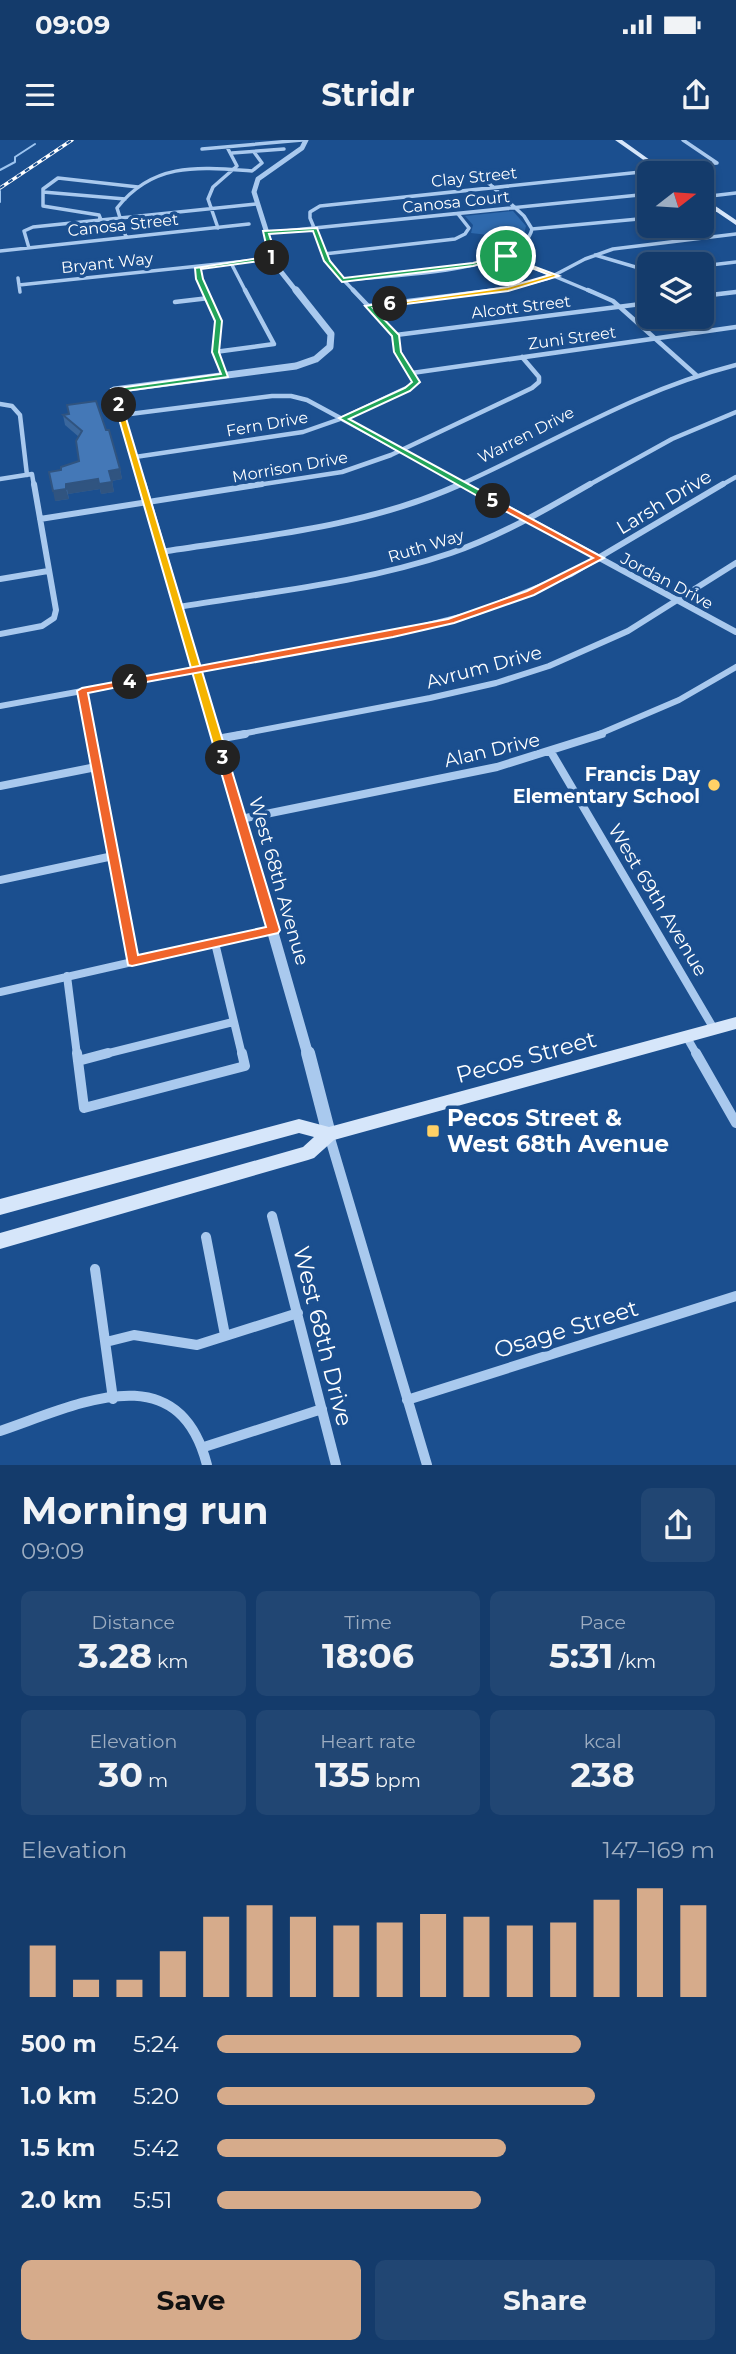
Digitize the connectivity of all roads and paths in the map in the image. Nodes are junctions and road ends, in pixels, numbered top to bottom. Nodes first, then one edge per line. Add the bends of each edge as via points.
1 (304, 140) edge
2 (618, 140) edge
3 (683, 140) edge
4 (227, 147) junction
5 (202, 149) dead end
6 (284, 149) dead end
7 (254, 152) junction
8 (232, 153) junction
9 (648, 161) edge
10 (714, 163) edge
11 (233, 169) junction
12 (637, 172) edge
13 (482, 177) dead end
14 (138, 187) junction
15 (493, 187) junction
16 (43, 192) junction
17 (736, 193) edge
18 (637, 195) edge
19 (714, 196) edge
20 (125, 198) junction
21 (256, 204) junction
22 (714, 207) edge
23 (515, 208) junction
24 (208, 209) junction
25 (714, 210) edge
26 (718, 210) junction
27 (458, 214) junction
28 (119, 218) junction
29 (637, 219) edge
30 (734, 219) edge
31 (101, 220) junction
32 (249, 225) dead end
33 (218, 228) junction
34 (315, 229) junction
35 (532, 229) junction
36 (265, 233) junction
37 (736, 234) edge
38 (126, 237) junction
39 (29, 248) junction
40 (0, 251) edge
41 (324, 254) junction
42 (594, 255) junction
43 (506, 256) junction
44 (274, 258) junction
45 (736, 262) edge
46 (231, 263) junction
47 (714, 265) edge
48 (198, 268) junction
49 (637, 269) edge
50 (556, 276) junction
51 (18, 278) dead end
52 (342, 280) junction
53 (19, 285) junction
54 (20, 292) dead end
55 (736, 292) edge
56 (714, 295) edge
57 (209, 299) junction
58 (175, 302) dead end
59 (637, 305) edge
60 (368, 306) junction
61 (621, 307) junction
62 (736, 327) edge
63 (396, 335) junction
64 (654, 338) junction
65 (215, 352) junction
66 (522, 357) junction
67 (736, 365) edge
68 (412, 373) junction
69 (226, 376) junction
70 (695, 376) junction
71 (0, 404) edge
72 (736, 412) edge
73 (122, 415) junction
74 (343, 418) junction
75 (400, 450) junction
76 (135, 457) junction
77 (30, 474) junction
78 (736, 477) edge
79 (0, 479) edge
80 (462, 483) junction
81 (146, 502) junction
82 (40, 519) junction
83 (527, 519) junction
84 (161, 552) junction
85 (599, 558) junction
86 (736, 563) edge
87 (48, 571) junction
88 (0, 579) edge
89 (679, 601) junction
90 (178, 607) junction
91 (736, 632) edge
92 (0, 634) edge
93 (736, 667) edge
94 (196, 669) junction
95 (82, 691) junction
96 (0, 706) edge
97 (218, 739) junction
98 (551, 752) junction
99 (96, 767) junction
100 (0, 786) edge
101 (241, 819) junction
102 (113, 856) junction
103 (0, 880) edge
104 (273, 930) junction
105 (215, 943) junction
106 (132, 961) junction
107 (67, 976) junction
108 (0, 992) edge
109 (233, 1022) junction
110 (736, 1023) edge
111 (714, 1029) junction
112 (686, 1036) junction
113 (78, 1061) junction
114 (736, 1123) edge
115 (328, 1134) junction
116 (0, 1207) edge
117 (272, 1216) dead end
118 (205, 1237) dead end
119 (0, 1241) edge
120 (95, 1269) dead end
121 (736, 1296) edge
122 (298, 1313) junction
123 (225, 1335) junction
124 (106, 1342) junction
125 (113, 1399) junction
126 (407, 1400) junction
127 (322, 1409) junction
128 (0, 1431) edge
129 (204, 1447) junction
130 (207, 1465) edge
131 (336, 1465) edge
132 (427, 1465) edge

1 - 4 street
1 - 21 street via 302,148 255,181
2 - 9 main road
3 - 10 street, Clay Street
4 - 5 street
4 - 8 street
6 - 7 street
7 - 8 street
7 - 11 street via 261,163 256,170
8 - 11 street via 237,166
11 - 14 street via 163,172
11 - 24 street via 209,191
12 - 15 street, Clay Street
13 - 15 street
14 - 16 street via 58,178
14 - 20 street
15 - 23 street
15 - 34 street, Clay Street via 326,205 310,212
16 - 20 street
16 - 31 street via 43,206 99,215
17 - 19 street
18 - 23 street, Canosa Court
20 - 28 street via 117,211
21 - 24 street
21 - 36 street
22 - 26 main road
23 - 27 street, Canosa Court
23 - 35 street
24 - 28 street
24 - 33 street
25 - 26 street
26 - 30 main road
27 - 34 street, Canosa Court
27 - 41 street via 469,228 455,239
28 - 31 street
28 - 38 street
29 - 35 street
31 - 39 street via 33,227 24,231
32 - 33 street, Canosa Street
33 - 38 street, Canosa Street
34 - 36 street, Canosa Court
34 - 41 street
35 - 43 street via 524,245
36 - 44 street
37 - 42 street
38 - 39 street, Canosa Street
39 - 40 street, Canosa Street
41 - 52 street
42 - 49 street
42 - 50 street
43 - 50 street
43 - 52 street
44 - 46 street, Bryant Way
44 - 69 street via 286,280 331,334 333,344 326,353 302,364
45 - 47 street
46 - 48 street, Bryant Way
46 - 65 street via 274,344
48 - 53 street, Bryant Way
48 - 57 street
50 - 60 street via 497,291
50 - 61 street
51 - 53 street
52 - 60 street
53 - 54 street
55 - 56 street
57 - 58 street
57 - 65 street via 220,327
59 - 61 street, Alcott Street
60 - 63 street
61 - 63 street, Alcott Street
61 - 64 street
62 - 64 street, Zuni Street
63 - 68 street via 398,352
64 - 66 street, Zuni Street
64 - 70 street
65 - 69 street
66 - 68 street, Zuni Street
66 - 75 street, Morrison Drive via 538,375 535,386
67 - 70 street, Warren Drive
68 - 74 street, Fern Drive via 416,382 412,387
69 - 73 street, West 68th Avenue via 114,390
70 - 80 street, Warren Drive via 618,404
71 - 77 street via 12,406 20,415
72 - 83 street, Ruth Way via 680,436
73 - 74 street, Jordan Drive via 279,396 307,400
73 - 76 street, West 68th Avenue
74 - 75 street, Jordan Drive
74 - 76 street, Fern Drive via 292,434
75 - 80 street, Jordan Drive
75 - 81 street, Morrison Drive via 324,476
76 - 81 street, West 68th Avenue
77 - 79 street
77 - 82 street
78 - 85 street, Larsh Drive
80 - 83 street, Jordan Drive
80 - 84 street, Warren Drive via 365,518
81 - 82 street, Morrison Drive
81 - 84 street, West 68th Avenue
82 - 87 street
83 - 85 street, Jordan Drive
83 - 90 street, Ruth Way via 470,546 413,564
84 - 90 street, West 68th Avenue
85 - 89 street, Jordan Drive
85 - 94 street, Larsh Drive via 530,593 451,621
86 - 89 street, Avrum Drive
87 - 88 street
87 - 92 street via 54,618 42,626
89 - 91 street, Jordan Drive
89 - 97 street, Avrum Drive via 576,655 496,683
90 - 94 street, West 68th Avenue
93 - 98 street, Alan Drive via 630,724
94 - 95 street, Larsh Drive
94 - 97 street, West 68th Avenue
95 - 96 street, Larsh Drive
95 - 99 street
97 - 101 street, West 68th Avenue
98 - 101 street, Alan Drive
98 - 111 street, West 69th Avenue
99 - 100 street
99 - 102 street
101 - 104 street, West 68th Avenue
102 - 103 street
102 - 106 street
104 - 105 street
104 - 115 street, West 68th Avenue
105 - 106 street
105 - 109 street
106 - 107 street
107 - 108 street
107 - 113 street
109 - 113 street
109 - 113 street via 245,1066 84,1108
110 - 111 main road, Pecos Street
111 - 112 main road, Pecos Street
112 - 114 street
112 - 115 main road, Pecos Street
115 - 116 main road, Pecos Street via 299,1126
115 - 119 main road, Pecos Street via 308,1153
115 - 126 street, West 68th Avenue
117 - 122 street, West 68th Drive
118 - 123 street
120 - 124 street
121 - 126 street, Osage Street
122 - 123 street
122 - 127 street, West 68th Drive
123 - 124 street via 197,1345 134,1335
124 - 125 street
125 - 128 street
125 - 129 street via 147,1395 165,1402 184,1415
126 - 132 street, West 68th Avenue
127 - 129 street
127 - 131 street, West 68th Drive
129 - 130 street

